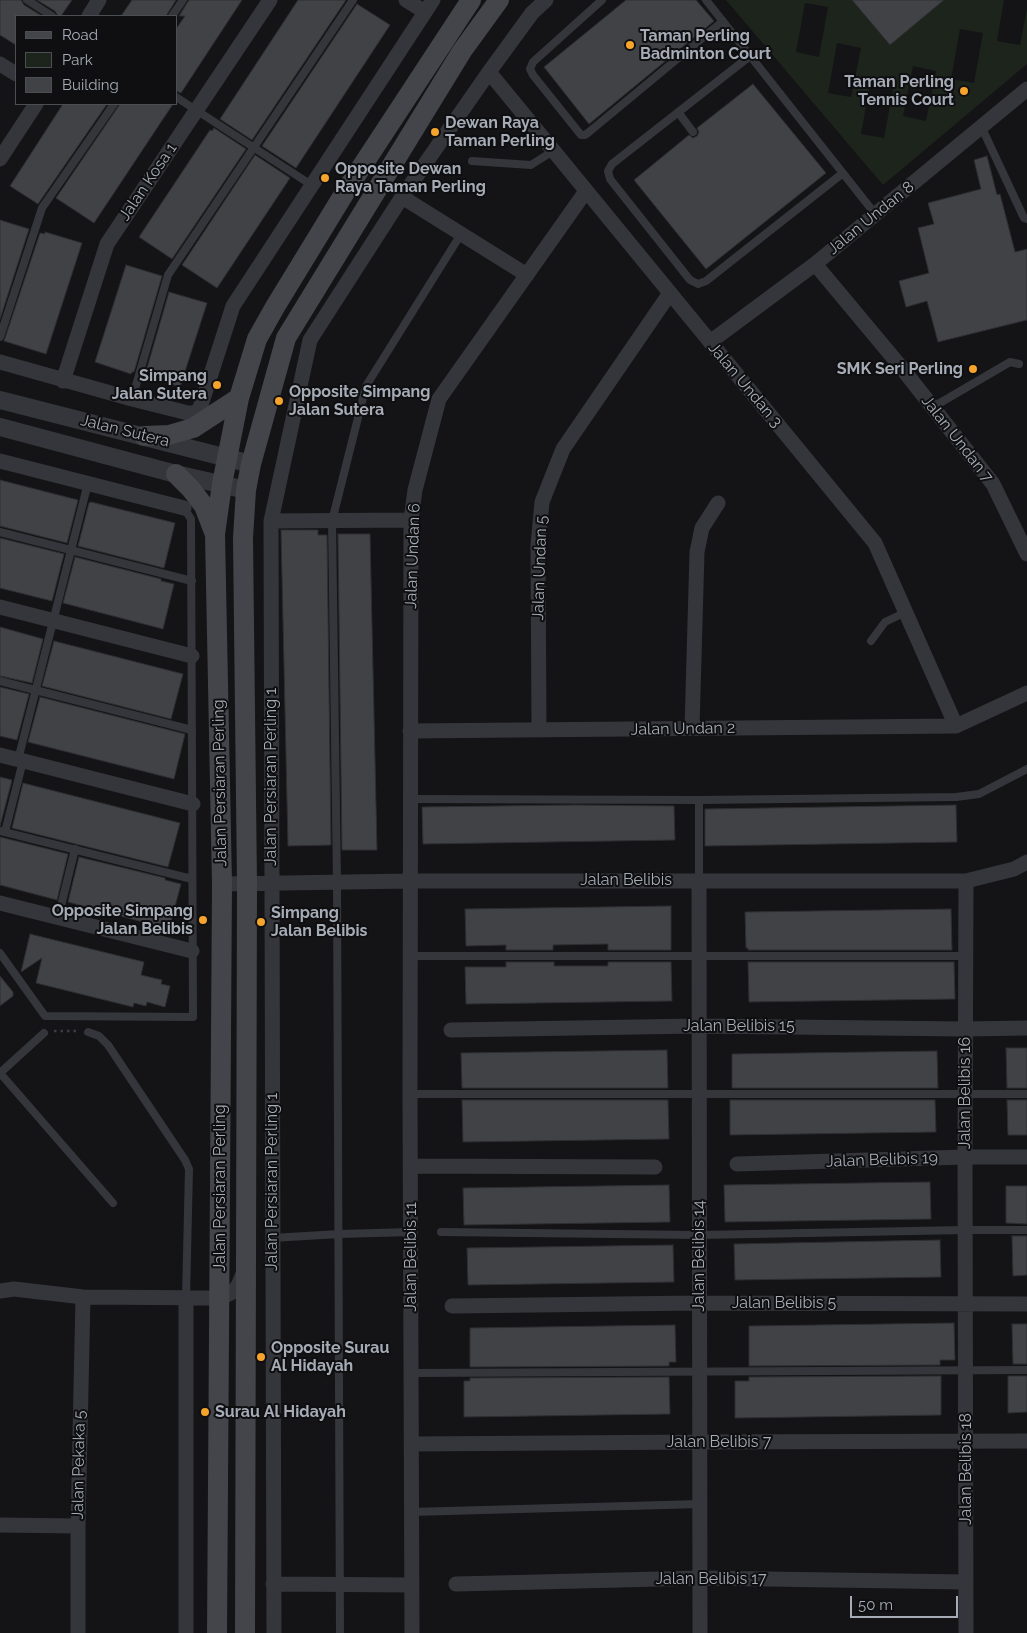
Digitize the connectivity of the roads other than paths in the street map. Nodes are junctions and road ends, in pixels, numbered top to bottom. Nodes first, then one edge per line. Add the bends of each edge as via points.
1 (26, 0) edge
2 (99, 0) edge
3 (183, 0) edge
4 (270, 0) edge
5 (353, 0) edge
6 (406, 0) edge
7 (472, 0) edge
8 (499, 0) edge
9 (546, 0) edge
10 (602, 0) edge
11 (706, 0) edge
12 (429, 6) edge
13 (50, 15) edge
14 (90, 15) edge
15 (173, 15) edge
16 (723, 21) junction
17 (750, 56) junction
18 (0, 64) edge
19 (489, 72) junction
20 (15, 73) edge
21 (1027, 89) edge
22 (178, 98) edge
23 (35, 105) edge
24 (113, 105) edge
25 (196, 110) junction
26 (678, 112) junction
27 (981, 126) junction
28 (693, 132) dead end
29 (255, 148) junction
30 (554, 151) junction
31 (2, 152) edge
32 (472, 161) dead end
33 (843, 173) junction
34 (313, 186) junction
35 (586, 191) junction
36 (402, 197) junction
37 (876, 215) junction
38 (1027, 219) edge
39 (461, 234) junction
40 (815, 264) junction
41 (527, 275) junction
42 (670, 293) junction
43 (0, 337) edge
44 (710, 342) junction
45 (0, 362) edge
46 (1019, 364) dead end
47 (63, 381) junction
48 (239, 398) junction
49 (132, 399) junction
50 (0, 400) edge
51 (933, 407) junction
52 (0, 427) edge
53 (144, 436) junction
54 (227, 458) junction
55 (0, 461) edge
56 (251, 464) junction
57 (176, 474) junction
58 (88, 484) junction
59 (222, 484) junction
60 (246, 490) junction
61 (718, 504) dead end
62 (184, 508) joint
63 (411, 520) junction
64 (271, 521) junction
65 (332, 521) junction
66 (0, 532) edge
67 (215, 534) junction
68 (71, 550) junction
69 (1027, 554) edge
70 (192, 581) junction
71 (0, 607) edge
72 (906, 612) junction
73 (53, 621) junction
74 (872, 641) dead end
75 (192, 656) junction
76 (0, 681) edge
77 (36, 690) junction
78 (1027, 693) edge
79 (956, 726) junction
80 (692, 728) junction
81 (192, 730) junction
82 (540, 730) junction
83 (410, 731) junction
84 (0, 755) edge
85 (21, 760) junction
86 (1027, 769) edge
87 (410, 799) junction
88 (699, 800) junction
89 (193, 804) junction
90 (3, 831) edge
91 (75, 850) junction
92 (1027, 862) edge
93 (192, 879) junction
94 (699, 880) junction
95 (410, 881) junction
96 (966, 881) junction
97 (271, 882) junction
98 (337, 883) junction
99 (222, 884) junction
100 (247, 884) junction
101 (0, 903) edge
102 (58, 918) junction
103 (192, 951) junction
104 (0, 953) edge
105 (699, 955) junction
106 (410, 956) junction
107 (966, 956) junction
108 (699, 1026) junction
109 (1027, 1028) edge
110 (965, 1029) junction
111 (451, 1030) dead end
112 (88, 1032) road end
113 (44, 1033) road end
114 (0, 1073) edge
115 (410, 1094) junction
116 (965, 1094) junction
117 (1027, 1094) edge
118 (699, 1095) junction
119 (965, 1157) junction
120 (1027, 1158) edge
121 (737, 1164) dead end
122 (410, 1166) junction
123 (655, 1167) dead end
124 (113, 1203) dead end
125 (965, 1230) junction
126 (1027, 1230) edge
127 (411, 1232) junction
128 (441, 1232) dead end
129 (338, 1234) junction
130 (699, 1235) junction
131 (272, 1238) junction
132 (246, 1267) junction
133 (0, 1291) edge
134 (186, 1297) junction
135 (83, 1298) junction
136 (220, 1298) junction
137 (700, 1303) junction
138 (1027, 1304) edge
139 (965, 1305) junction
140 (452, 1306) dead end
141 (965, 1370) junction
142 (1027, 1370) edge
143 (700, 1371) junction
144 (411, 1373) junction
145 (1027, 1441) edge
146 (700, 1442) junction
147 (966, 1442) junction
148 (412, 1444) junction
149 (700, 1504) junction
150 (411, 1512) junction
151 (0, 1525) edge
152 (78, 1526) junction
153 (700, 1578) junction
154 (966, 1582) junction
155 (273, 1584) junction
156 (410, 1584) junction
157 (456, 1584) dead end
158 (340, 1586) junction
159 (78, 1633) edge
160 (186, 1633) edge
161 (217, 1633) edge
162 (245, 1633) edge
163 (274, 1633) edge
164 (340, 1633) edge
165 (412, 1633) edge
166 (700, 1633) edge
167 (966, 1633) edge

1 - 13 lane
2 - 14 street
3 - 15 lane
4 - 25 street, Jalan Kosa 1
5 - 29 lane
6 - 12 street
7 - 48 main road, Jalan Persiaran Perling via 347,189 275,307 257,339
8 - 56 main road, Jalan Persiaran Perling via 462,51 286,338
9 - 19 street, Jalan Persiaran Perling 1 via 532,13
10 - 16 lane via 533,62 530,69 581,135 589,132
11 - 16 lane
12 - 34 street
16 - 17 lane
17 - 26 lane
17 - 33 lane
18 - 20 street
19 - 30 street, Jalan Undan 3
19 - 36 street, Jalan Persiaran Perling 1
21 - 27 street, Jalan Undan 8
22 - 25 lane
23 - 31 street
24 - 43 lane via 42,208
25 - 29 lane
25 - 47 street, Jalan Kosa 1 via 107,244
26 - 28 lane
26 - 33 lane via 612,164 608,175 694,282 706,281
27 - 37 street, Jalan Undan 8
27 - 38 lane
29 - 34 lane
29 - 49 lane via 168,275
30 - 32 lane via 531,165
30 - 35 street, Jalan Undan 3
33 - 37 lane
34 - 49 street via 233,306 197,413
35 - 41 street, Jalan Undan 6
35 - 42 street, Jalan Undan 3
36 - 39 street
36 - 64 street, Jalan Persiaran Perling 1 via 310,340
37 - 40 street, Jalan Undan 8
39 - 41 street
39 - 65 lane via 366,386
40 - 44 street, Jalan Undan 8
40 - 51 street, Jalan Undan 7
41 - 63 street, Jalan Undan 6 via 439,399 415,490
42 - 44 street, Jalan Undan 3
42 - 82 street, Jalan Undan 5 via 563,449 542,502 538,545
44 - 72 street, Jalan Undan 3 via 875,543
45 - 47 street
46 - 51 lane via 1010,362
47 - 49 street
48 - 53 main road via 193,428 169,435
48 - 54 main road, Jalan Persiaran Perling
50 - 53 street, Jalan Sutera
51 - 69 street, Jalan Undan 7 via 993,484
52 - 57 street, Jalan Sutera
53 - 54 street, Jalan Sutera
54 - 56 street, Jalan Sutera
54 - 59 main road, Jalan Persiaran Perling
55 - 58 street
56 - 60 main road, Jalan Persiaran Perling
57 - 59 street, Jalan Sutera
57 - 67 main road via 204,506
58 - 62 street
58 - 68 lane
59 - 60 street, Jalan Sutera
59 - 67 main road, Jalan Persiaran Perling
60 - 100 main road, Jalan Persiaran Perling via 243,538
61 - 80 street via 702,528 697,552
62 - 70 lane via 191,519
63 - 65 street
63 - 83 street, Jalan Undan 6
64 - 65 street
64 - 97 street, Jalan Persiaran Perling 1
65 - 98 lane
66 - 68 lane
67 - 99 main road, Jalan Persiaran Perling
68 - 70 lane
68 - 73 lane
70 - 75 lane
71 - 73 street
72 - 74 lane via 885,622
72 - 79 street, Jalan Undan 3
73 - 75 street
73 - 77 lane
75 - 81 lane
76 - 77 lane
77 - 81 lane
77 - 85 lane
78 - 79 street
79 - 80 street, Jalan Undan 2
80 - 82 street, Jalan Undan 2
81 - 89 lane
82 - 83 street, Jalan Undan 2
83 - 87 street, Jalan Undan 6
84 - 85 street
85 - 89 street
85 - 90 lane
86 - 88 lane via 979,794 956,797
87 - 88 lane
87 - 95 street, Jalan Undan 6
88 - 94 lane
89 - 93 lane
90 - 91 lane
91 - 93 lane
91 - 102 lane
92 - 96 street, Jalan Belibis via 1014,869
93 - 103 lane
94 - 95 street, Jalan Belibis
94 - 96 street, Jalan Belibis
94 - 105 street, Jalan Belibis 14
95 - 98 street, Jalan Belibis
95 - 106 street, Jalan Belibis 11
96 - 107 street, Jalan Belibis 16
97 - 98 street, Jalan Belibis
97 - 100 street, Jalan Belibis
97 - 131 street, Jalan Persiaran Perling 1
98 - 129 lane
99 - 100 street, Jalan Belibis
99 - 136 main road, Jalan Persiaran Perling
100 - 132 main road, Jalan Persiaran Perling
101 - 102 street
102 - 103 street
103 - 104 lane via 193,1017 44,1016
105 - 106 lane
105 - 107 lane
105 - 108 street, Jalan Belibis 14
106 - 115 street, Jalan Belibis 11
107 - 110 street, Jalan Belibis 16
108 - 110 street, Jalan Belibis 15
108 - 111 street, Jalan Belibis 15
108 - 118 street, Jalan Belibis 14
109 - 110 street, Jalan Belibis 15
110 - 116 street, Jalan Belibis 16
112 - 134 lane via 99,1036 108,1045 186,1160 189,1169
113 - 114 lane
114 - 124 lane
115 - 118 lane
115 - 122 street, Jalan Belibis 11
116 - 117 lane
116 - 118 lane
116 - 119 street, Jalan Belibis 16
118 - 130 street, Jalan Belibis 14
119 - 120 street, Jalan Belibis 19
119 - 121 street, Jalan Belibis 19
119 - 125 street, Jalan Belibis 16
122 - 123 street
122 - 127 street, Jalan Belibis 11
125 - 126 lane
125 - 130 lane
125 - 139 street, Jalan Belibis 16
127 - 129 lane
127 - 144 street, Jalan Belibis 11
128 - 130 lane
129 - 131 lane
129 - 158 lane
130 - 137 street, Jalan Belibis 14
131 - 155 street, Jalan Persiaran Perling 1
132 - 136 street via 238,1286
132 - 162 main road, Jalan Persiaran Perling
133 - 135 street via 14,1289
134 - 135 street
134 - 136 street
134 - 160 street
135 - 152 street, Jalan Pekaka 5
136 - 161 main road, Jalan Persiaran Perling
137 - 139 street, Jalan Belibis 5
137 - 140 street, Jalan Belibis 5
137 - 143 street, Jalan Belibis 14
138 - 139 street, Jalan Belibis 5
139 - 141 street, Jalan Belibis 18
141 - 142 lane
141 - 143 lane
141 - 147 street, Jalan Belibis 18
143 - 144 lane
143 - 146 street, Jalan Belibis 14
144 - 148 street, Jalan Belibis 11
145 - 147 street, Jalan Belibis 7
146 - 147 street, Jalan Belibis 7
146 - 148 street, Jalan Belibis 7
146 - 149 street, Jalan Belibis 14
147 - 154 street, Jalan Belibis 18
148 - 150 street, Jalan Belibis 11
149 - 150 lane
149 - 153 street, Jalan Belibis 14
150 - 156 street, Jalan Belibis 11
151 - 152 street
152 - 159 street, Jalan Pekaka 5
153 - 154 street, Jalan Belibis 17
153 - 157 street, Jalan Belibis 17
153 - 166 street, Jalan Belibis 14
154 - 167 street, Jalan Belibis 18
155 - 158 street
155 - 163 street, Jalan Persiaran Perling 1
156 - 158 street
156 - 165 street, Jalan Belibis 11
158 - 164 lane

